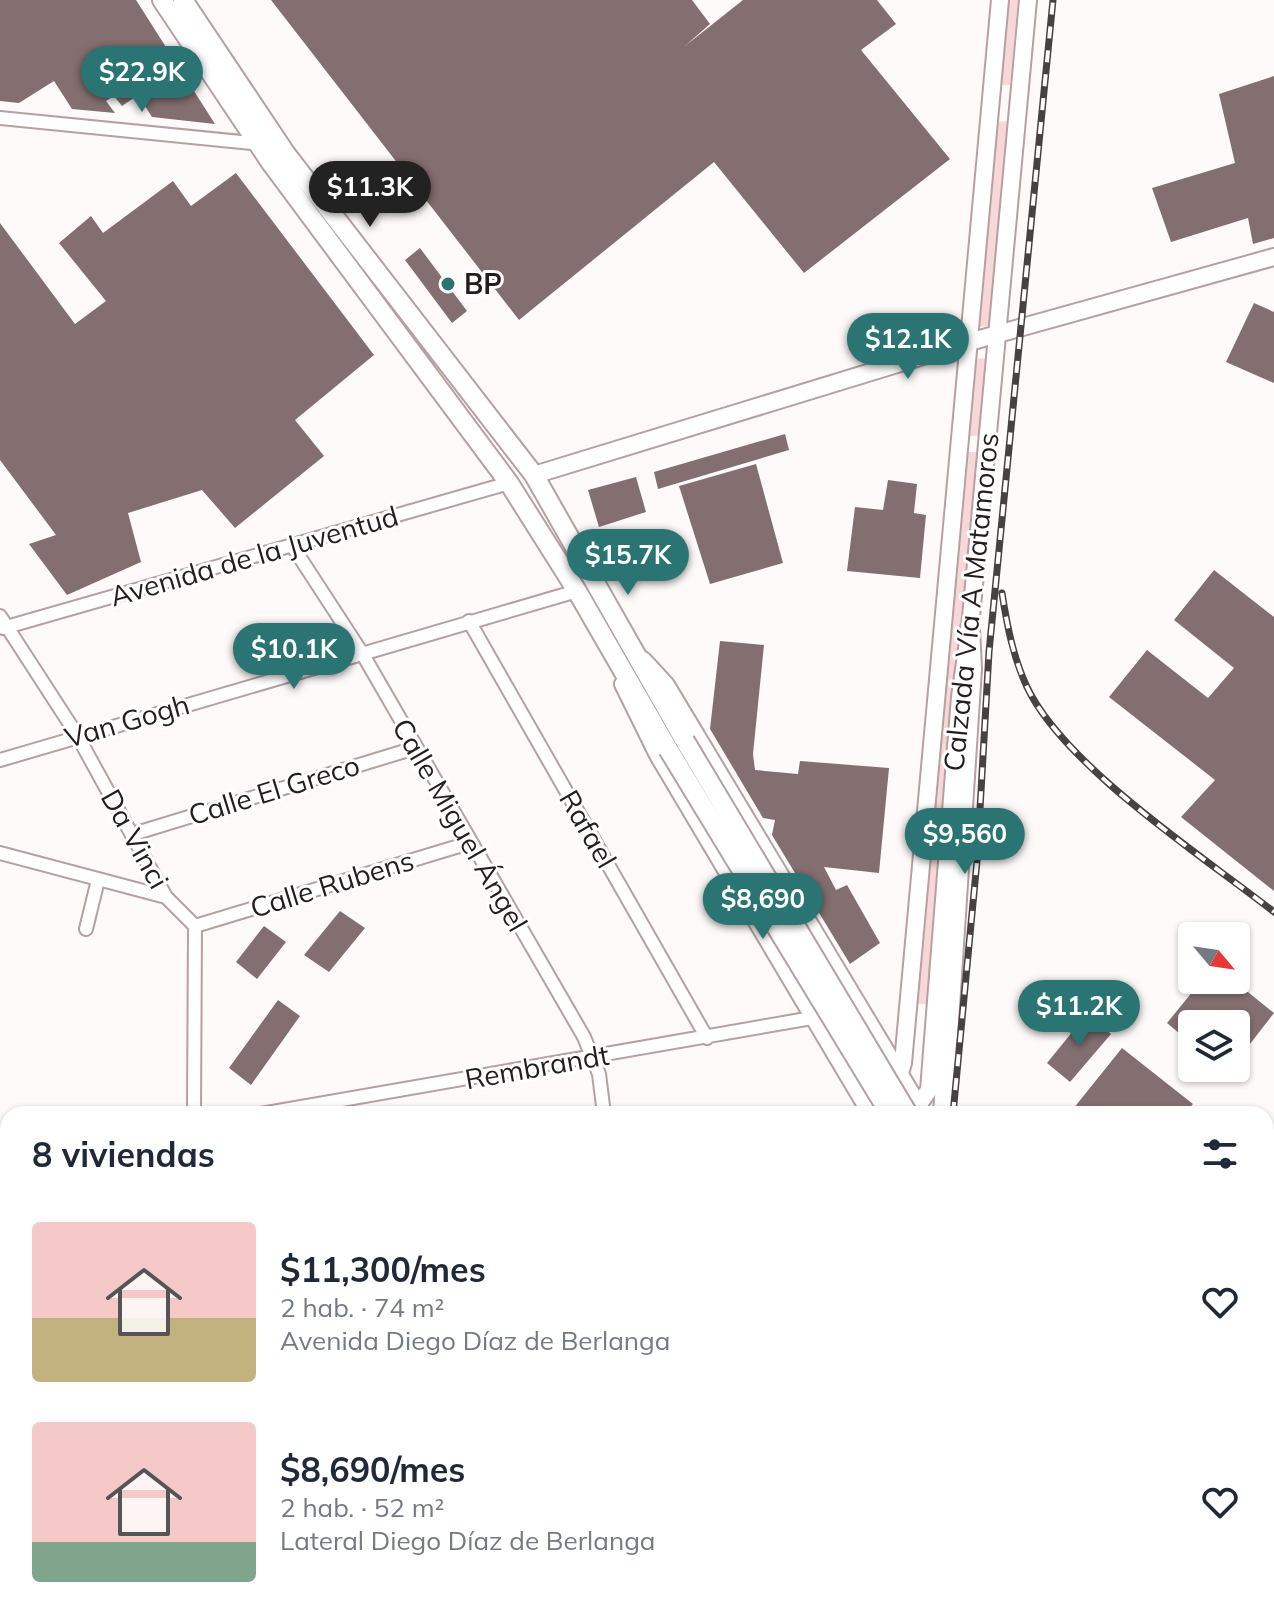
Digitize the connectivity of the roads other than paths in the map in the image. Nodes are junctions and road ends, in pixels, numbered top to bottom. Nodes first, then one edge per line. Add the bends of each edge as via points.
1 (162, 0) edge
2 (183, 0) edge
3 (1000, 0) edge
4 (1028, 0) edge
5 (989, 105) junction
6 (1017, 106) junction
7 (0, 118) edge
8 (257, 144) junction
9 (281, 145) junction
10 (1009, 192) junction
11 (982, 201) junction
12 (1274, 257) edge
13 (998, 335) junction
14 (969, 342) junction
15 (987, 444) junction
16 (958, 446) junction
17 (534, 475) junction
18 (509, 483) junction
19 (293, 547) junction
20 (577, 591) junction
21 (469, 621) junction
22 (3, 624) edge
23 (970, 628) junction
24 (362, 653) junction
25 (626, 656) junction
26 (77, 735) junction
27 (676, 745) junction
28 (415, 748) junction
29 (0, 760) edge
30 (133, 834) junction
31 (469, 843) junction
32 (0, 853) edge
33 (98, 880) junction
34 (166, 897) junction
35 (195, 926) junction
36 (86, 929) dead end
37 (812, 1018) junction
38 (707, 1038) junction
39 (879, 1038) junction
40 (594, 1057) junction
41 (842, 1065) junction
42 (901, 1075) junction
43 (194, 1106) edge
44 (308, 1106) edge
45 (603, 1106) edge
46 (866, 1106) edge
47 (884, 1106) edge
48 (890, 1106) edge
49 (912, 1106) edge
50 (914, 1106) edge
51 (920, 1106) edge
52 (943, 1106) edge

1 - 8 main road
2 - 9 main road
3 - 5 street, Calzada Vía A Matamoros
4 - 6 street, Calzada Vía A Matamoros
5 - 6 street
5 - 11 street, Calzada Vía A Matamoros
6 - 10 street, Calzada Vía A Matamoros
7 - 8 street
8 - 9 street
8 - 18 main road
9 - 17 main road
10 - 11 street via 994,189
10 - 13 street, Calzada Vía A Matamoros
11 - 14 street, Calzada Vía A Matamoros
12 - 13 street
13 - 14 street
13 - 15 street, Calzada Vía A Matamoros
14 - 16 street, Calzada Vía A Matamoros
14 - 17 street
15 - 16 street via 976,439
15 - 23 street, Calzada Vía A Matamoros
16 - 42 street, Calzada Vía A Matamoros
17 - 25 main road
18 - 19 street, Avenida de la Juventud
18 - 20 main road
19 - 22 street, Avenida de la Juventud
19 - 24 street, Calle Miguel Ángel
20 - 21 street, Van Gogh
20 - 25 main road
21 - 24 street, Van Gogh
21 - 38 street, Rafael
22 - 26 street, Da Vinci
23 - 51 street, Calzada Vía A Matamoros via 929,1090
23 - 52 main road
24 - 26 street, Van Gogh
24 - 28 street, Calle Miguel Ángel
25 - 27 main road
25 - 37 street via 626,692 658,755
25 - 39 street via 666,685
26 - 29 street, Van Gogh
26 - 30 street, Da Vinci
27 - 47 main road, bridge
27 - 49 main road, bridge
28 - 30 street, Calle El Greco
28 - 31 street, Calle Miguel Ángel
30 - 34 street, Da Vinci
31 - 35 street, Calle Rubens
31 - 40 street, Calle Miguel Ángel
32 - 33 street
33 - 34 street
33 - 36 street
34 - 35 street, Da Vinci
35 - 43 street
37 - 38 street, Rembrandt
37 - 41 street
38 - 40 street, Rembrandt
39 - 41 street via 864,1063
39 - 42 street
40 - 44 street, Rembrandt
40 - 45 street, Calle Miguel Ángel
41 - 46 street
42 - 48 street, Calzada Vía A Matamoros
42 - 50 street

